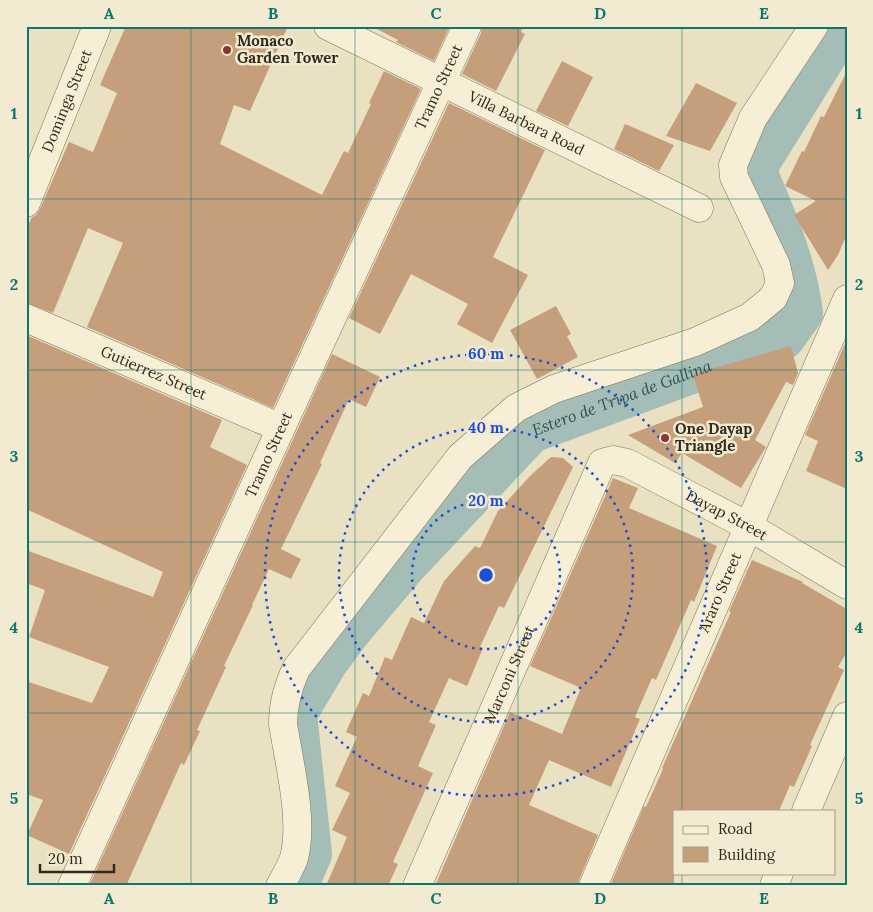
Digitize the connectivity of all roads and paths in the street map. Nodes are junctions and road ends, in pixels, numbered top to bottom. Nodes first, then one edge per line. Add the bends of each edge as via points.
1 (97, 26) edge
2 (328, 26) edge
3 (468, 26) edge
4 (814, 26) edge
5 (442, 81) junction
6 (26, 203) edge
7 (699, 208) dead end
8 (847, 299) edge
9 (26, 318) edge
10 (281, 428) junction
11 (602, 463) joint
12 (748, 526) junction
13 (847, 585) edge
14 (847, 716) edge
15 (806, 810) edge
16 (779, 874) edge
17 (72, 886) edge
18 (280, 886) edge
19 (417, 886) edge
20 (593, 886) edge
21 (774, 886) edge

1 - 6 street, Dominga Street
2 - 5 street, Villa Barbara Road
3 - 5 street, Tramo Street
4 - 18 street via 753,118 733,165 734,178 776,265 780,283 774,298 750,317 695,342 554,389 516,408 460,457 296,669 286,690 283,724 297,816 297,839 294,859
5 - 7 street, Villa Barbara Road
5 - 10 street, Tramo Street
8 - 12 street, Araro Street
9 - 10 street, Gutierrez Street
10 - 17 street, Tramo Street
11 - 12 street, Dayap Street via 614,460 627,463
11 - 19 street, Marconi Street
12 - 13 street, Dayap Street
12 - 20 street, Araro Street
14 - 15 street
16 - 21 street

